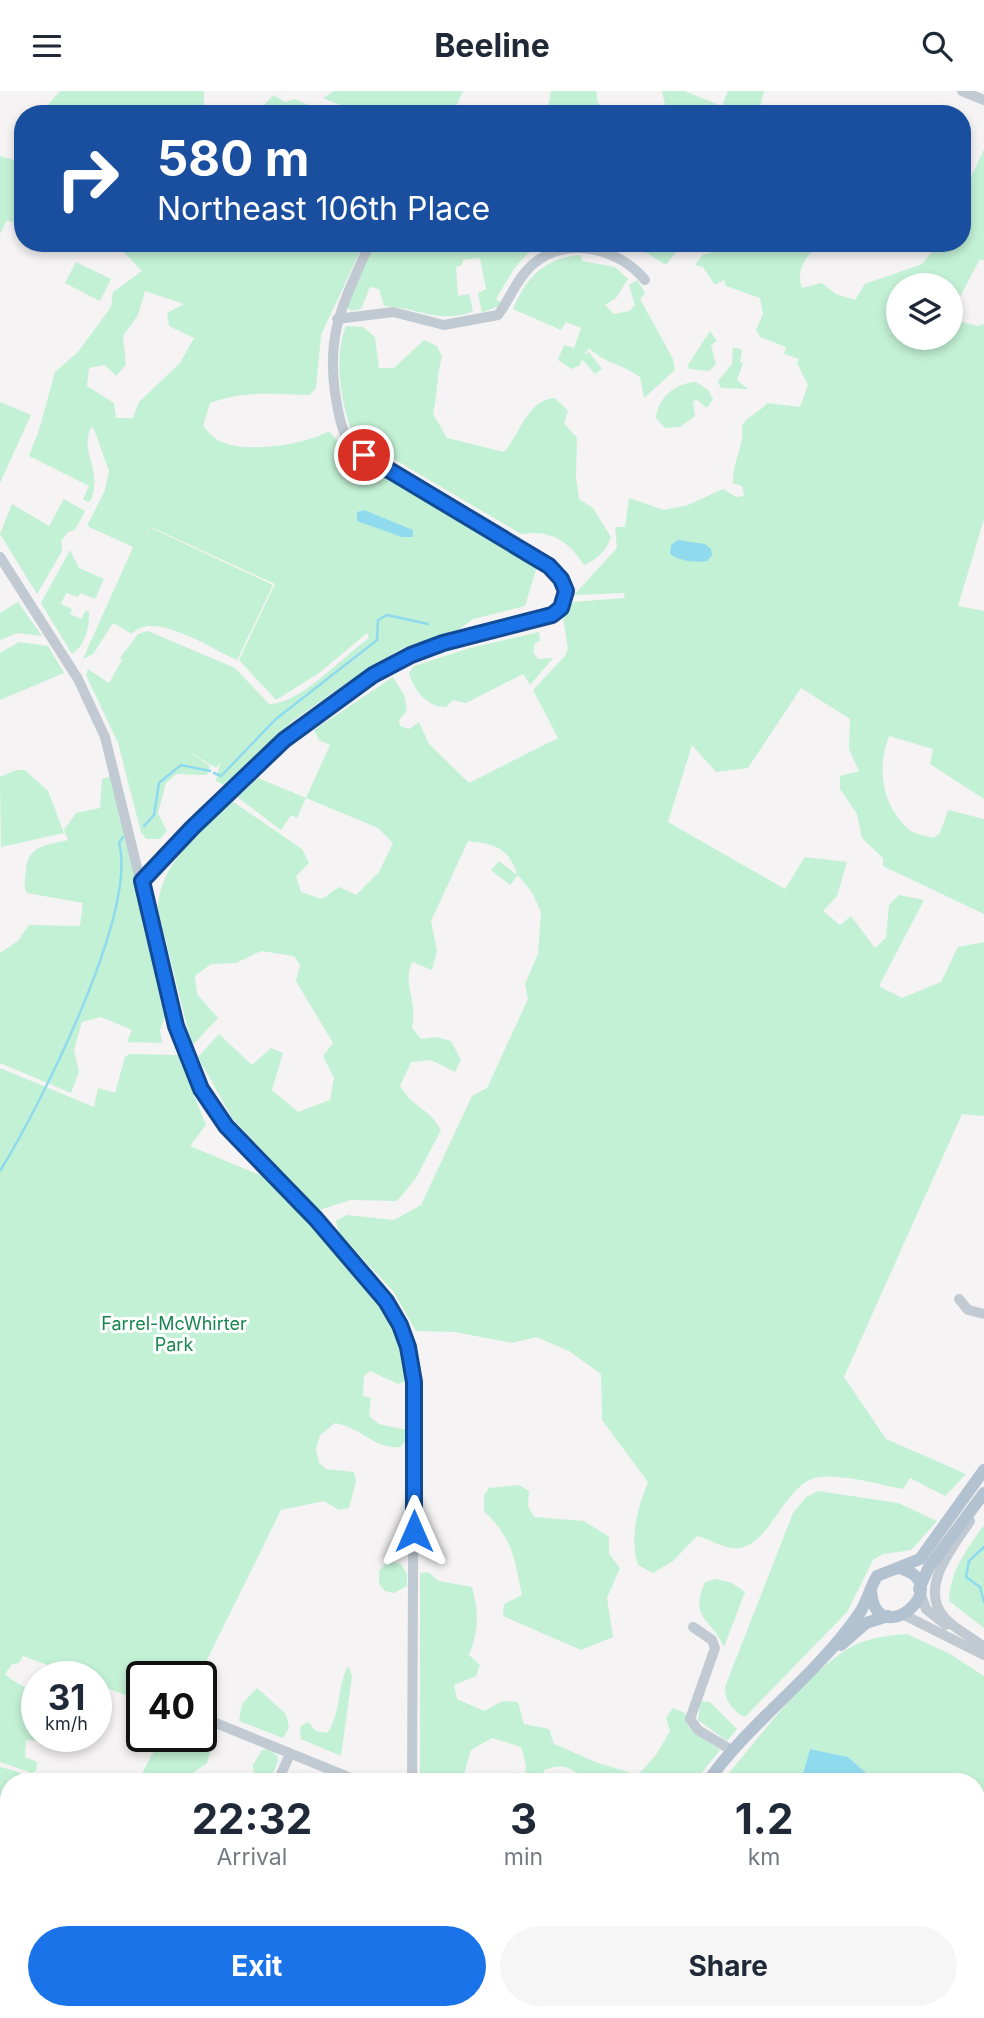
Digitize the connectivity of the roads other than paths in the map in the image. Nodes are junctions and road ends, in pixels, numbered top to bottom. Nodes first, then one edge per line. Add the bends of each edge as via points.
1 (962, 91) edge
2 (984, 100) edge
3 (366, 252) edge
4 (559, 252) edge
5 (606, 252) edge
6 (645, 280) dead end
7 (337, 319) junction
8 (0, 557) edge
9 (142, 881) junction
10 (958, 1299) dead end
11 (984, 1314) edge
12 (984, 1470) edge
13 (984, 1496) edge
14 (898, 1568) junction
15 (871, 1590) junction
16 (920, 1590) junction
17 (904, 1615) junction
18 (888, 1616) junction
19 (693, 1626) dead end
20 (984, 1651) edge
21 (808, 1673) junction
22 (217, 1724) edge
23 (733, 1751) junction
24 (290, 1754) junction
25 (282, 1773) edge
26 (338, 1773) edge
27 (412, 1773) edge
28 (715, 1773) edge

1 - 2 street
3 - 7 street
4 - 7 street via 533,263 498,315 444,325 405,313
5 - 6 street via 633,266
7 - 9 street via 331,351 344,437 353,447 549,566 566,591 561,608 552,615 443,643 373,675 284,740
8 - 9 street via 94,709
9 - 27 street via 176,1026 201,1089 247,1150 316,1219 386,1301 408,1347 414,1382
10 - 11 street via 968,1310
12 - 14 main road via 920,1559
13 - 16 main road via 929,1567
13 - 20 street via 945,1558 935,1594 943,1616
14 - 15 main road via 883,1571
14 - 16 main road via 911,1573
15 - 18 main road via 875,1605
15 - 21 main road via 859,1614
16 - 17 main road via 916,1606
16 - 20 street via 932,1615
17 - 18 main road
17 - 20 street
18 - 21 main road via 866,1623
19 - 23 street via 712,1640 715,1648 690,1719 698,1730
21 - 23 main road
22 - 24 street
23 - 28 main road
24 - 25 street
24 - 26 street

